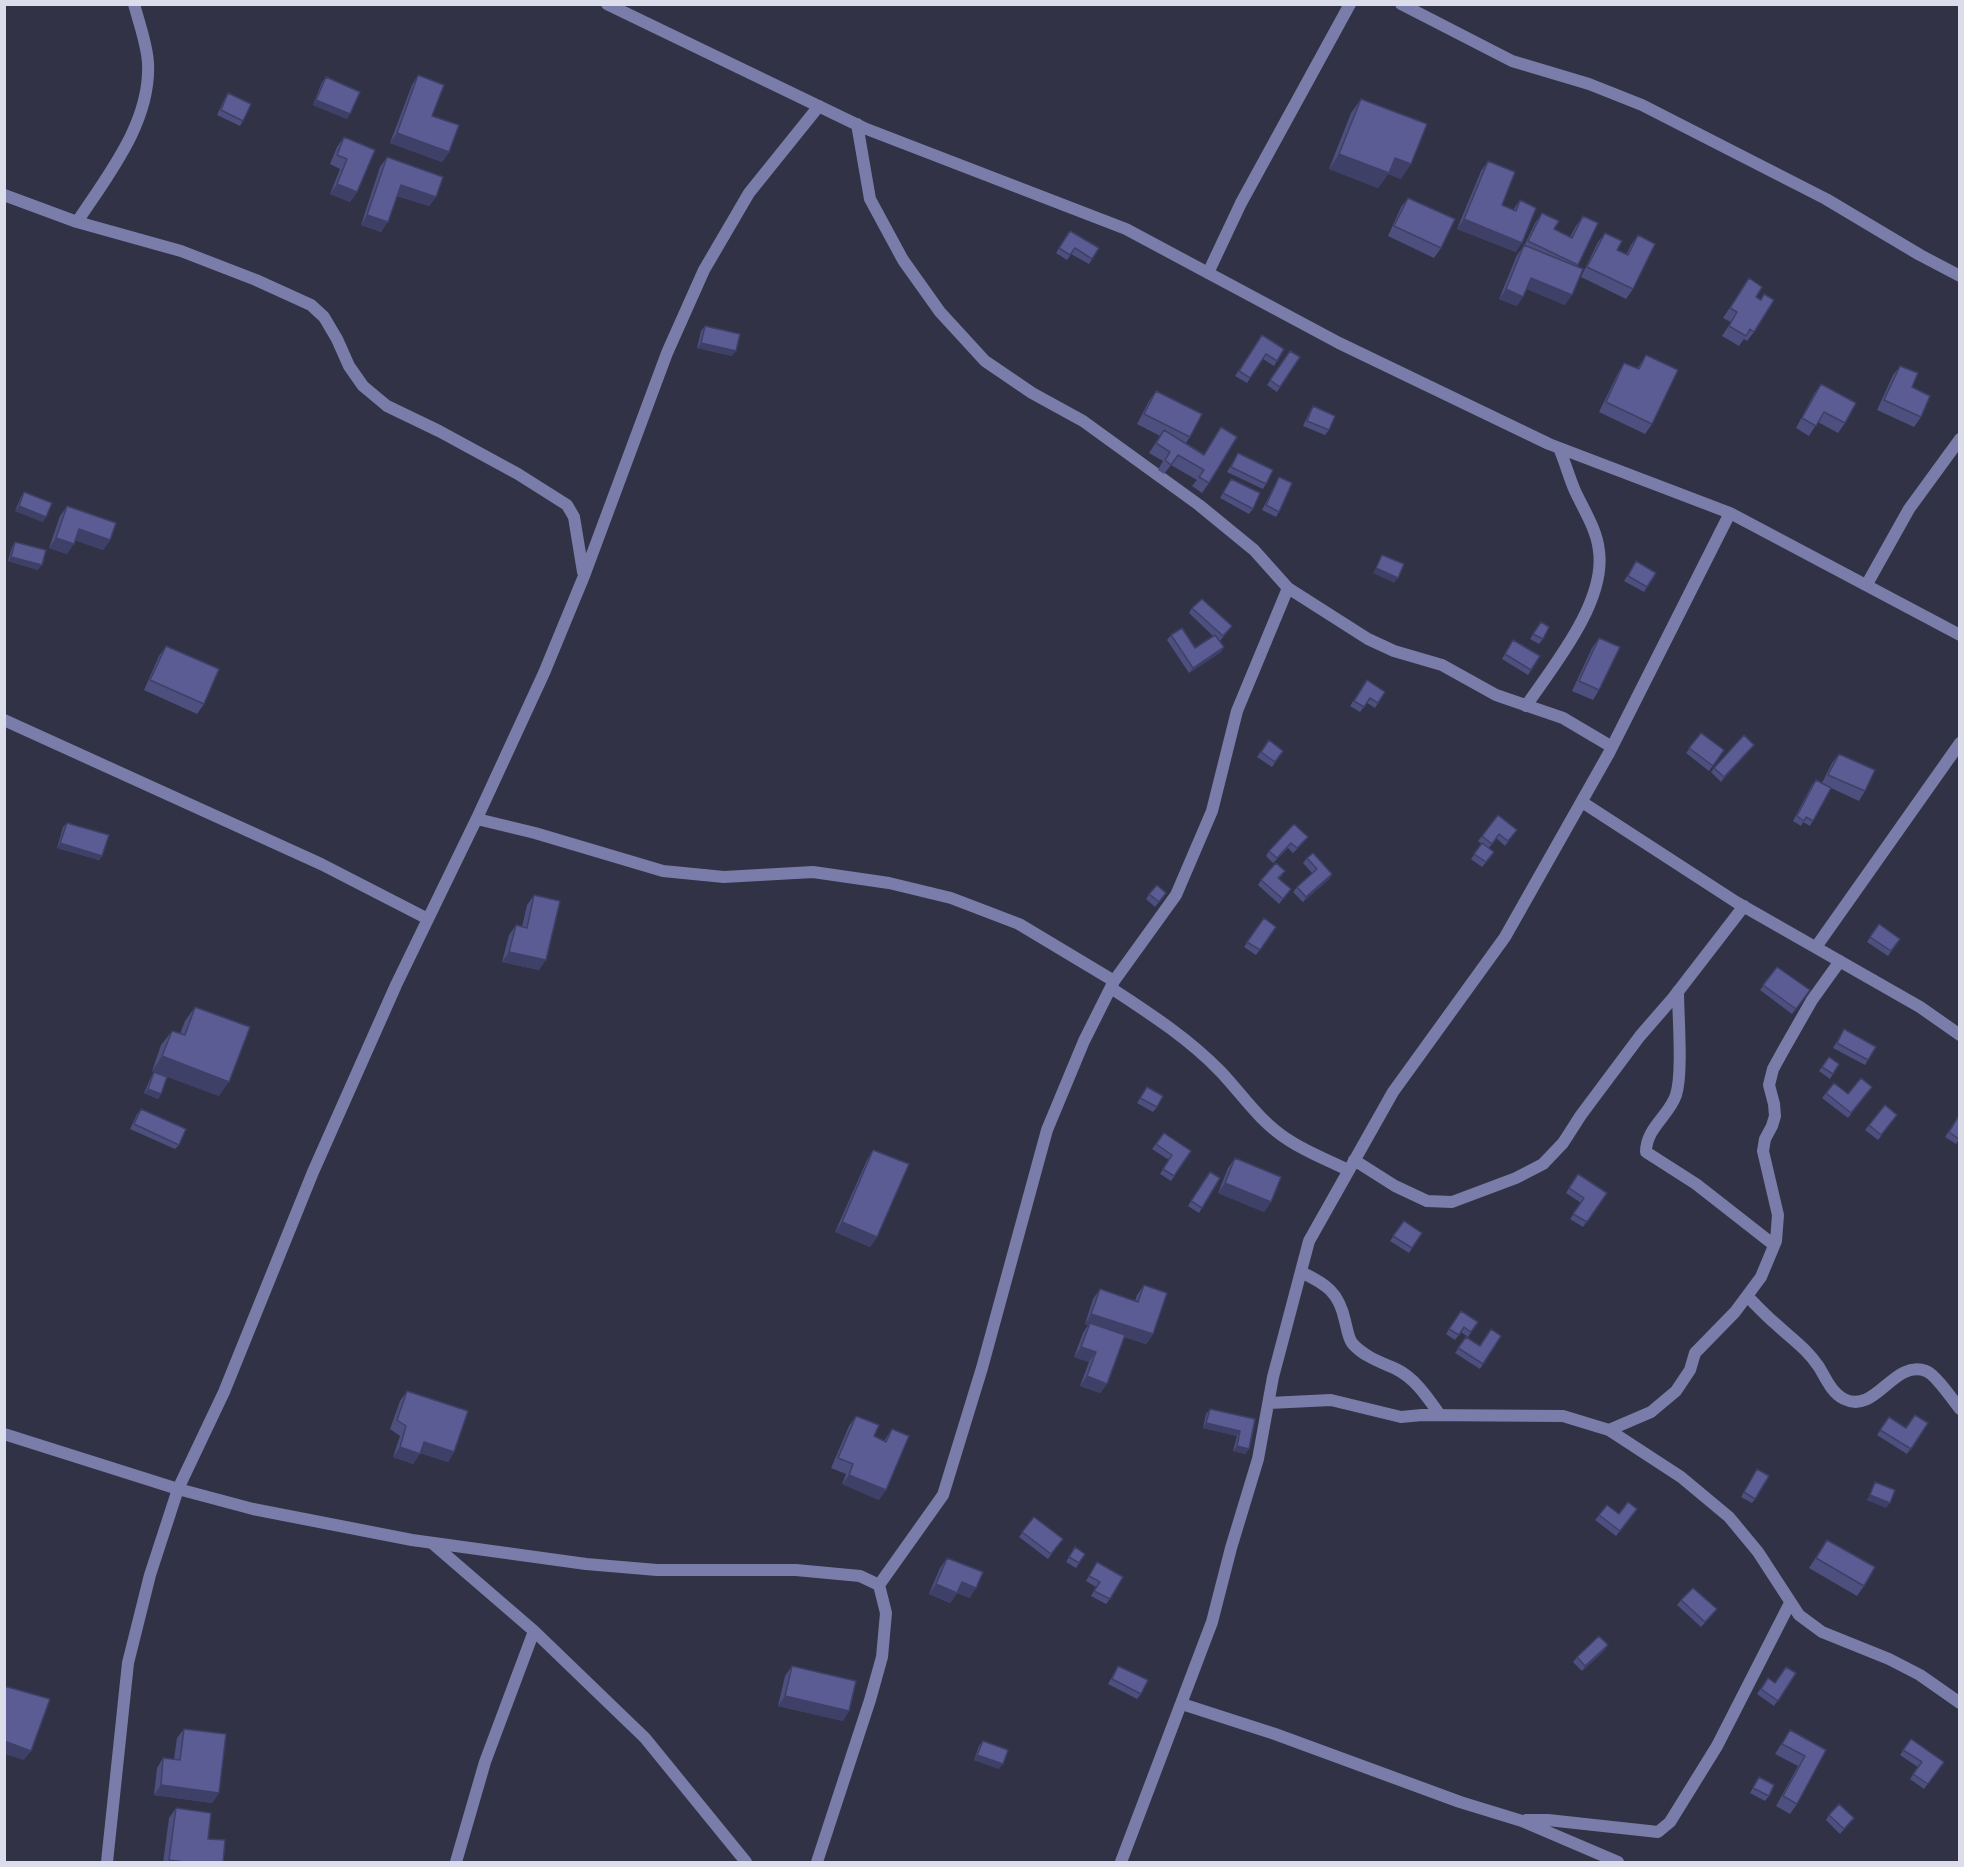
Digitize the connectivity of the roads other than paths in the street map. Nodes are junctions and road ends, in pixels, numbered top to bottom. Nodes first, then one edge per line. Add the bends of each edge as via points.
1 (134, 4) edge
2 (1350, 4) edge
3 (1401, 4) edge
4 (613, 6) edge
5 (819, 106) junction
6 (857, 124) junction
7 (4, 195) edge
8 (77, 222) junction
9 (1208, 273) junction
10 (1959, 276) edge
11 (1959, 439) edge
12 (1559, 448) junction
13 (1730, 513) junction
14 (584, 576) junction
15 (1867, 584) junction
16 (1288, 588) junction
17 (1959, 635) edge
18 (1526, 706) junction
19 (4, 720) edge
20 (1959, 743) edge
21 (1612, 747) junction
22 (1582, 802) junction
23 (477, 819) junction
24 (1744, 906) junction
25 (428, 919) junction
26 (1816, 947) junction
27 (1840, 962) junction
28 (1113, 985) junction
29 (1678, 991) junction
30 (1959, 1035) edge
31 (1351, 1165) junction
32 (1774, 1245) junction
33 (1300, 1272) junction
34 (1747, 1296) junction
35 (1269, 1403) junction
36 (1959, 1409) edge
37 (1440, 1415) junction
38 (1609, 1430) junction
39 (4, 1434) edge
40 (178, 1489) junction
41 (431, 1542) junction
42 (879, 1585) junction
43 (1790, 1604) junction
44 (534, 1631) junction
45 (1959, 1703) edge
46 (1182, 1704) junction
47 (1520, 1821) junction
48 (107, 1863) edge
49 (456, 1863) edge
50 (746, 1863) edge
51 (817, 1863) edge
52 (1121, 1863) edge
53 (1618, 1863) edge

1 - 8 street via 148,61 148,86 138,120
2 - 9 street via 1241,203
3 - 10 street via 1512,61 1642,105 1826,199
4 - 5 street
5 - 6 street
5 - 14 street via 749,193 704,270 667,353
6 - 9 street via 1126,229
6 - 16 street via 870,199 903,260 940,312 986,361 1032,393 1083,421 1199,505 1254,549
7 - 8 street
8 - 14 street via 181,251 311,305 338,339 348,366 363,386 387,406 440,431 567,505 574,517
9 - 12 street via 1339,343
11 - 15 street via 1909,509
12 - 13 street
12 - 18 street via 1590,520 1599,550 1599,575 1587,609
13 - 15 street
13 - 21 street
14 - 23 street
15 - 17 street
16 - 18 street via 1368,639 1442,665 1496,695
16 - 28 street via 1237,711 1212,811 1176,895
18 - 21 street via 1563,718
19 - 25 street via 321,864
20 - 26 street
21 - 22 street
22 - 24 street
22 - 31 street via 1505,937 1393,1092
23 - 25 street
23 - 28 street via 663,871 724,877 813,872 889,883 951,898 1019,924
24 - 26 street
24 - 29 street
25 - 40 street via 313,1172 224,1392
26 - 27 street
27 - 30 street via 1920,1007
27 - 32 street via 1784,1048 1769,1085 1775,1116 1763,1151 1778,1215
28 - 31 street via 1220,1071 1256,1114 1287,1139
28 - 42 street via 1084,1041 1047,1130 943,1495
29 - 31 street via 1640,1036 1563,1143 1542,1164 1516,1178 1452,1202 1426,1201
29 - 32 street via 1676,1094 1646,1141 1646,1152 1696,1184
31 - 33 street via 1309,1241
32 - 34 street via 1761,1277
33 - 35 street
33 - 37 street via 1316,1279 1338,1298 1351,1341 1411,1380
34 - 36 street via 1804,1347 1834,1392 1844,1399 1867,1400 1911,1369 1928,1371
34 - 38 street via 1695,1353 1690,1370 1676,1391 1651,1412
35 - 37 street via 1331,1400 1401,1417
35 - 46 street via 1258,1459 1212,1622
37 - 38 street via 1563,1416
38 - 43 street via 1681,1477 1729,1517 1758,1552
39 - 40 street
40 - 41 street via 253,1509
40 - 48 street via 150,1575 128,1663
41 - 42 street via 657,1570 796,1569 860,1576
41 - 44 street
42 - 51 street via 886,1613 882,1657
43 - 45 street via 1799,1616 1822,1632 1920,1675
43 - 47 street via 1717,1746 1670,1822 1658,1832 1548,1820
44 - 49 street via 485,1762
44 - 50 street via 645,1738
46 - 47 street
46 - 52 street
47 - 53 street

